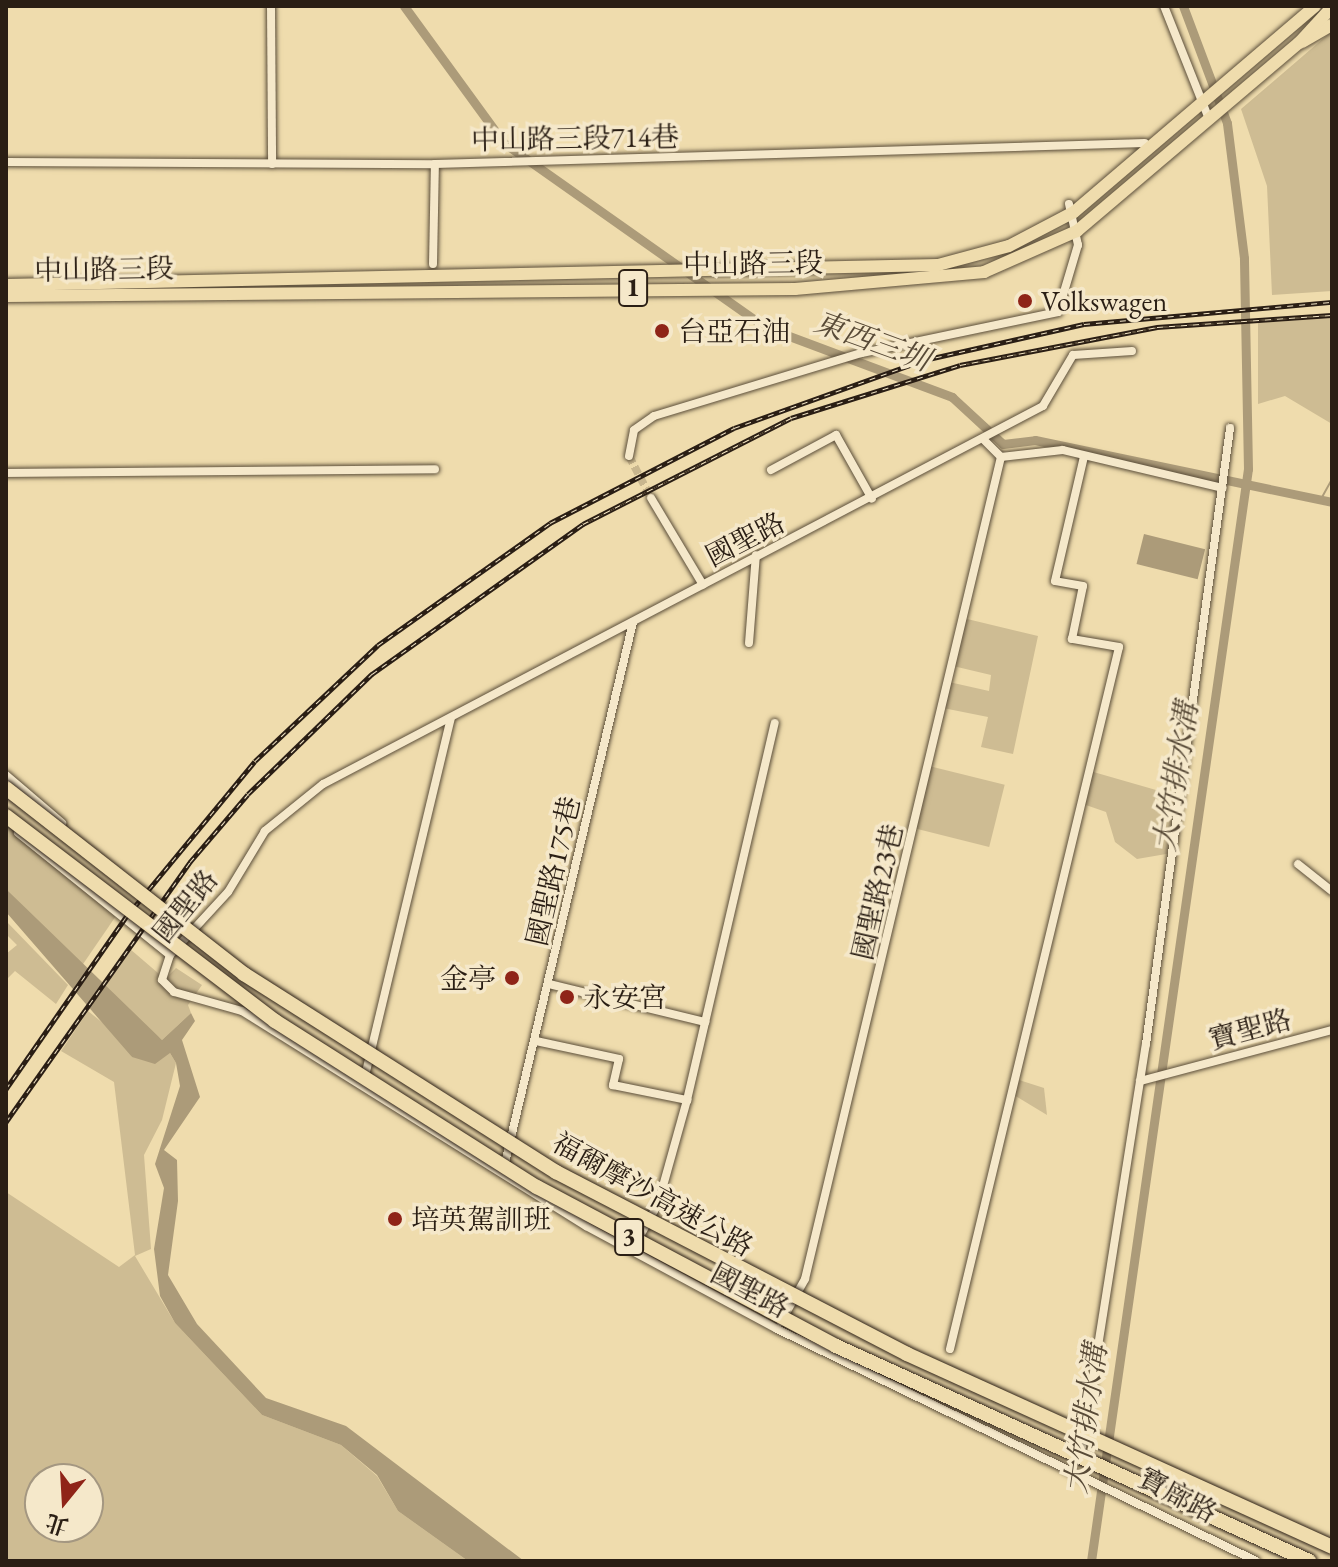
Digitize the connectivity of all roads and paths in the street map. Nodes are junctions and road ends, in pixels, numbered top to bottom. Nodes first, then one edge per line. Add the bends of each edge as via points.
1 (271, 6) edge
2 (1164, 6) edge
3 (1315, 6) edge
4 (1332, 7) edge
5 (1332, 25) edge
6 (1299, 43) junction
7 (1205, 112) junction
8 (1145, 143) dead end
9 (6, 162) edge
10 (272, 164) junction
11 (435, 164) junction
12 (1072, 208) junction
13 (1077, 231) junction
14 (433, 264) dead end
15 (794, 267) junction
16 (536, 282) junction
17 (6, 285) edge
18 (795, 293) junction
19 (6, 296) edge
20 (1132, 351) dead end
21 (1230, 428) dead end
22 (983, 439) junction
23 (629, 456) dead end
24 (1084, 456) junction
25 (1001, 457) junction
26 (435, 469) dead end
27 (771, 470) dead end
28 (6, 473) edge
29 (1223, 488) junction
30 (651, 498) tunnel mouth
31 (872, 499) junction
32 (756, 555) junction
33 (703, 585) junction
34 (633, 622) junction
35 (749, 643) dead end
36 (451, 718) junction
37 (775, 723) dead end
38 (6, 775) edge
39 (6, 788) edge
40 (6, 819) edge
41 (62, 823) dead end
42 (1298, 864) dead end
43 (1332, 891) edge
44 (170, 955) junction
45 (549, 984) junction
46 (705, 1022) junction
47 (1332, 1030) edge
48 (536, 1041) junction
49 (1140, 1081) junction
50 (362, 1088) junction
51 (687, 1100) junction
52 (502, 1175) junction
53 (632, 1251) junction
54 (777, 1329) junction
55 (950, 1349) dead end
56 (1078, 1468) junction
57 (1332, 1547) edge
58 (1256, 1561) edge
59 (1309, 1561) edge

1 - 10 street
2 - 7 street
3 - 7 main road, 1 via 1236,76
4 - 6 main road, 1
5 - 6 main road, 1
6 - 7 main road, 1 via 1246,88
7 - 12 main road, 中山路三段 / 1
7 - 13 main road, 中山路三段 / 1
8 - 11 street, 中山路三段714巷
9 - 10 street, 中山路三段714巷
10 - 11 street, 中山路三段714巷
11 - 14 street
12 - 13 street
12 - 15 main road, 中山路三段 / 1 via 1009,246 938,265
13 - 18 main road, 中山路三段 / 1 via 984,272
13 - 23 street via 1058,312 862,353 654,416 634,430
15 - 16 main road, 中山路三段 / 1
15 - 18 main road
16 - 17 main road, 中山路三段 / 1
16 - 18 main road, 中山路三段 / 1
16 - 19 main road, 中山路三段 / 1 via 245,296
20 - 22 street, 國聖路 via 1073,355 1043,406
21 - 29 street
22 - 25 street
22 - 31 street, 國聖路
24 - 25 street via 1044,449
24 - 29 street
24 - 55 street via 1055,581 1083,586 1072,639 1119,647
25 - 54 street, 國聖路23巷 via 805,1279
26 - 28 street
27 - 31 street via 836,435
29 - 49 street
30 - 33 street
31 - 32 street, 國聖路
32 - 33 street, 國聖路
32 - 35 street
33 - 34 street, 國聖路
34 - 36 street, 國聖路
34 - 45 street, 國聖路175巷
36 - 44 street, 國聖路 via 287,809
36 - 50 street
37 - 46 street
38 - 41 street
39 - 57 highway, 福爾摩沙高速公路 / 3, bridge via 244,974 556,1172 907,1354
40 - 44 street
40 - 59 highway, 福爾摩沙高速公路 / 3, bridge via 275,1021 537,1187 836,1346
42 - 43 street
44 - 50 street, 國聖路 via 165,988 242,1011
45 - 46 street
45 - 48 street, 國聖路175巷
46 - 51 street
47 - 49 street, 寶聖路
48 - 51 street via 619,1059 613,1085
48 - 52 street, 國聖路175巷
49 - 56 street
50 - 52 street, 國聖路
51 - 53 street via 658,1204
52 - 53 street, 國聖路
53 - 54 street, 國聖路
54 - 56 street, 國聖路
56 - 58 street, 寶廍路

